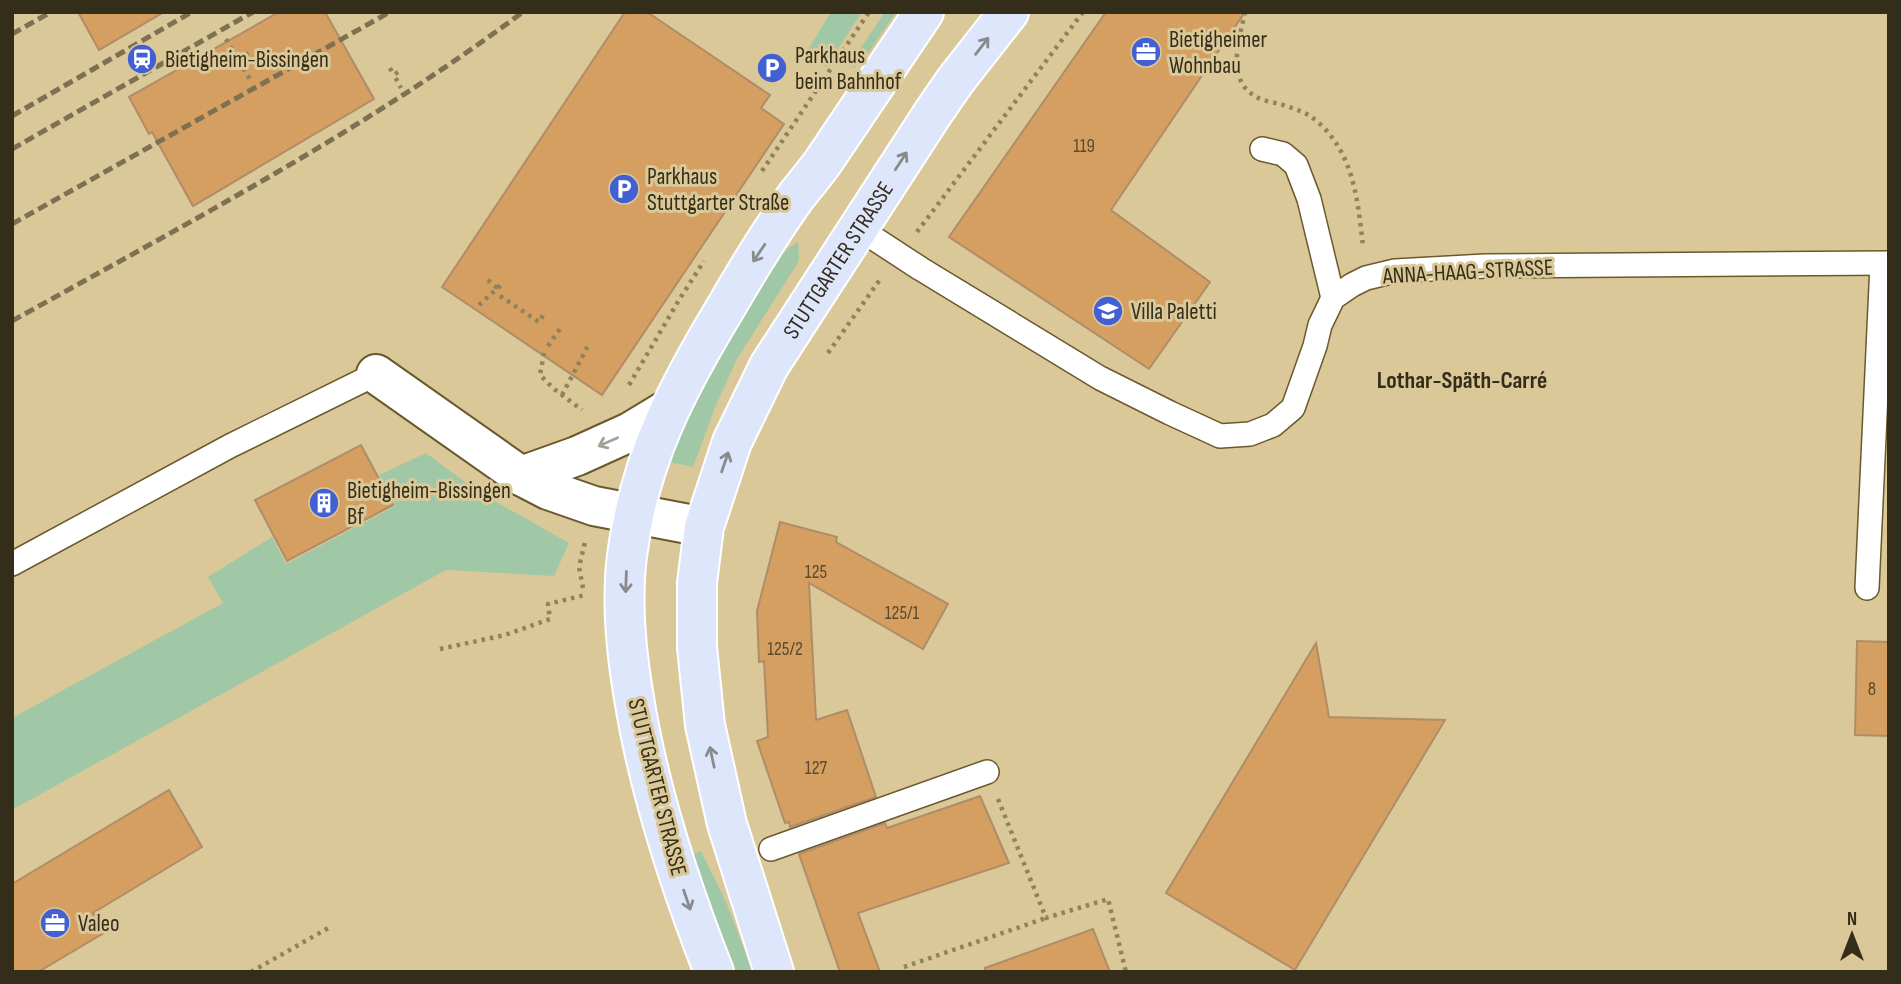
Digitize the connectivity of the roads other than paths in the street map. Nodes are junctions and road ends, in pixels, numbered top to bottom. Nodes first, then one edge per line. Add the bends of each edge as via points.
1 (924, 12) edge
2 (1010, 12) edge
3 (1262, 149) dead end
4 (858, 228) junction
5 (1885, 264) edge
6 (1333, 298) junction
7 (376, 374) joint
8 (668, 409) junction
9 (521, 476) junction
10 (634, 514) junction
11 (704, 527) junction
12 (12, 565) edge
13 (1867, 588) dead end
14 (990, 780) road end
15 (771, 849) dead end
16 (714, 972) edge
17 (774, 972) edge

1 -> 8 main road, STUTTGARTER STRASSE via 748,269
4 -> 2 main road, STUTTGARTER STRASSE via 955,80
3 - 6 lane via 1283,154 1296,165
4 - 6 lane via 1100,378 1220,436 1250,434 1273,425 1293,408
11 -> 4 main road, STUTTGARTER STRASSE via 732,442 769,366
5 - 6 lane, ANNA-HAAG-STRASSE via 1485,266 1395,271 1366,278
5 - 13 lane
7 - 9 street
7 - 12 lane via 230,446
8 -> 9 street, STUTTGARTER STRASSE via 631,432
8 - 10 main road, STUTTGARTER STRASSE
9 - 10 street via 573,500
10 - 11 street
10 -> 16 main road, STUTTGARTER STRASSE via 625,610 641,739 666,838
17 -> 11 main road, STUTTGARTER STRASSE via 727,824 705,724 697,648 697,583
14 - 15 lane

